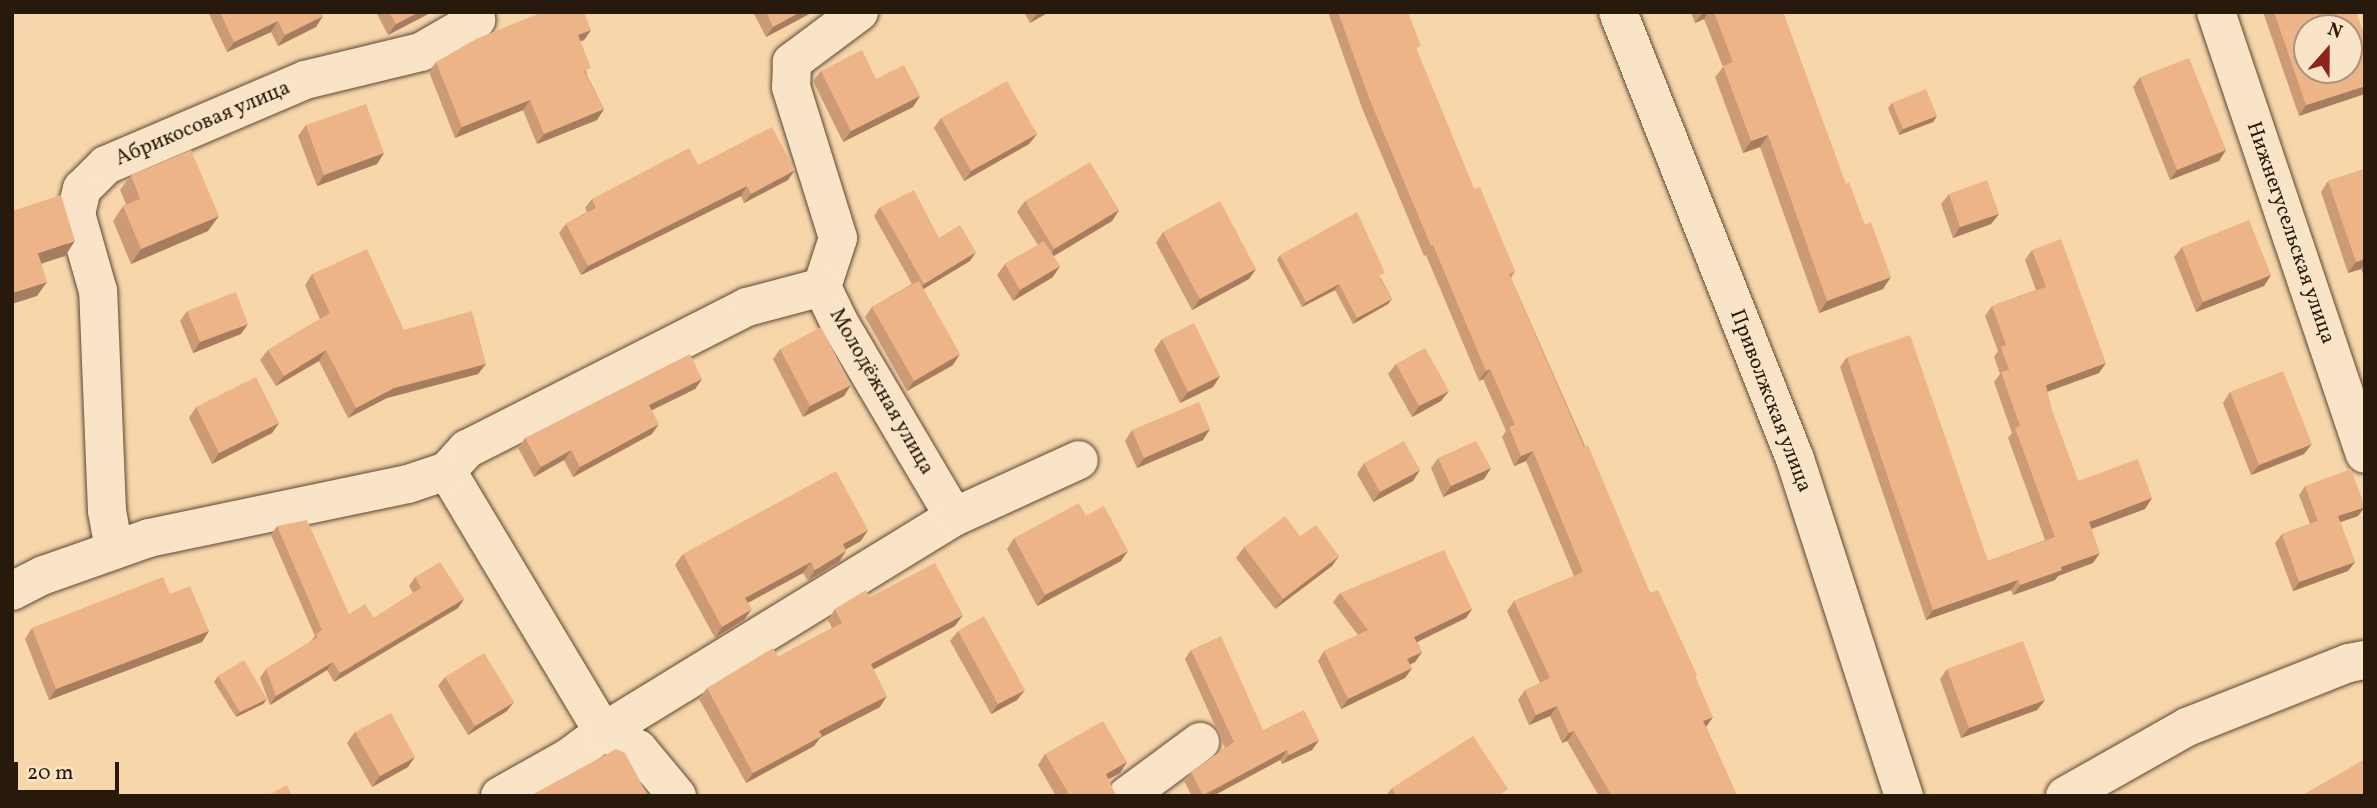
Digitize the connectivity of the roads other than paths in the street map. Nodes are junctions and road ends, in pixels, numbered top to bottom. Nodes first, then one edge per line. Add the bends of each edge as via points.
1 (859, 12) edge
2 (1618, 12) edge
3 (2216, 12) edge
4 (476, 20) dead end
5 (822, 287) junction
6 (2365, 453) edge
7 (1079, 460) dead end
8 (447, 471) junction
9 (954, 517) junction
10 (114, 550) junction
11 (12, 591) edge
12 (2365, 660) edge
13 (603, 732) junction
14 (1200, 742) dead end
15 (499, 796) edge
16 (677, 796) edge
17 (1127, 796) edge
18 (1904, 796) edge
19 (2065, 796) edge

1 - 5 street, Молодёжная улица via 792,62 791,87 838,238
2 - 18 street, Приволжская улица via 1795,459
3 - 6 street, Нижнегусельская улица
4 - 10 street, Абрикосовая улица via 421,52 304,80 106,165 82,189 76,214 98,291 107,511
5 - 8 street via 747,307 467,449
5 - 9 street, Молодёжная улица
7 - 9 street
8 - 10 street via 408,484 149,538
8 - 13 street
9 - 13 street
10 - 11 street
12 - 19 street via 2187,727
13 - 15 street via 568,758
13 - 16 street via 638,749
14 - 17 street

